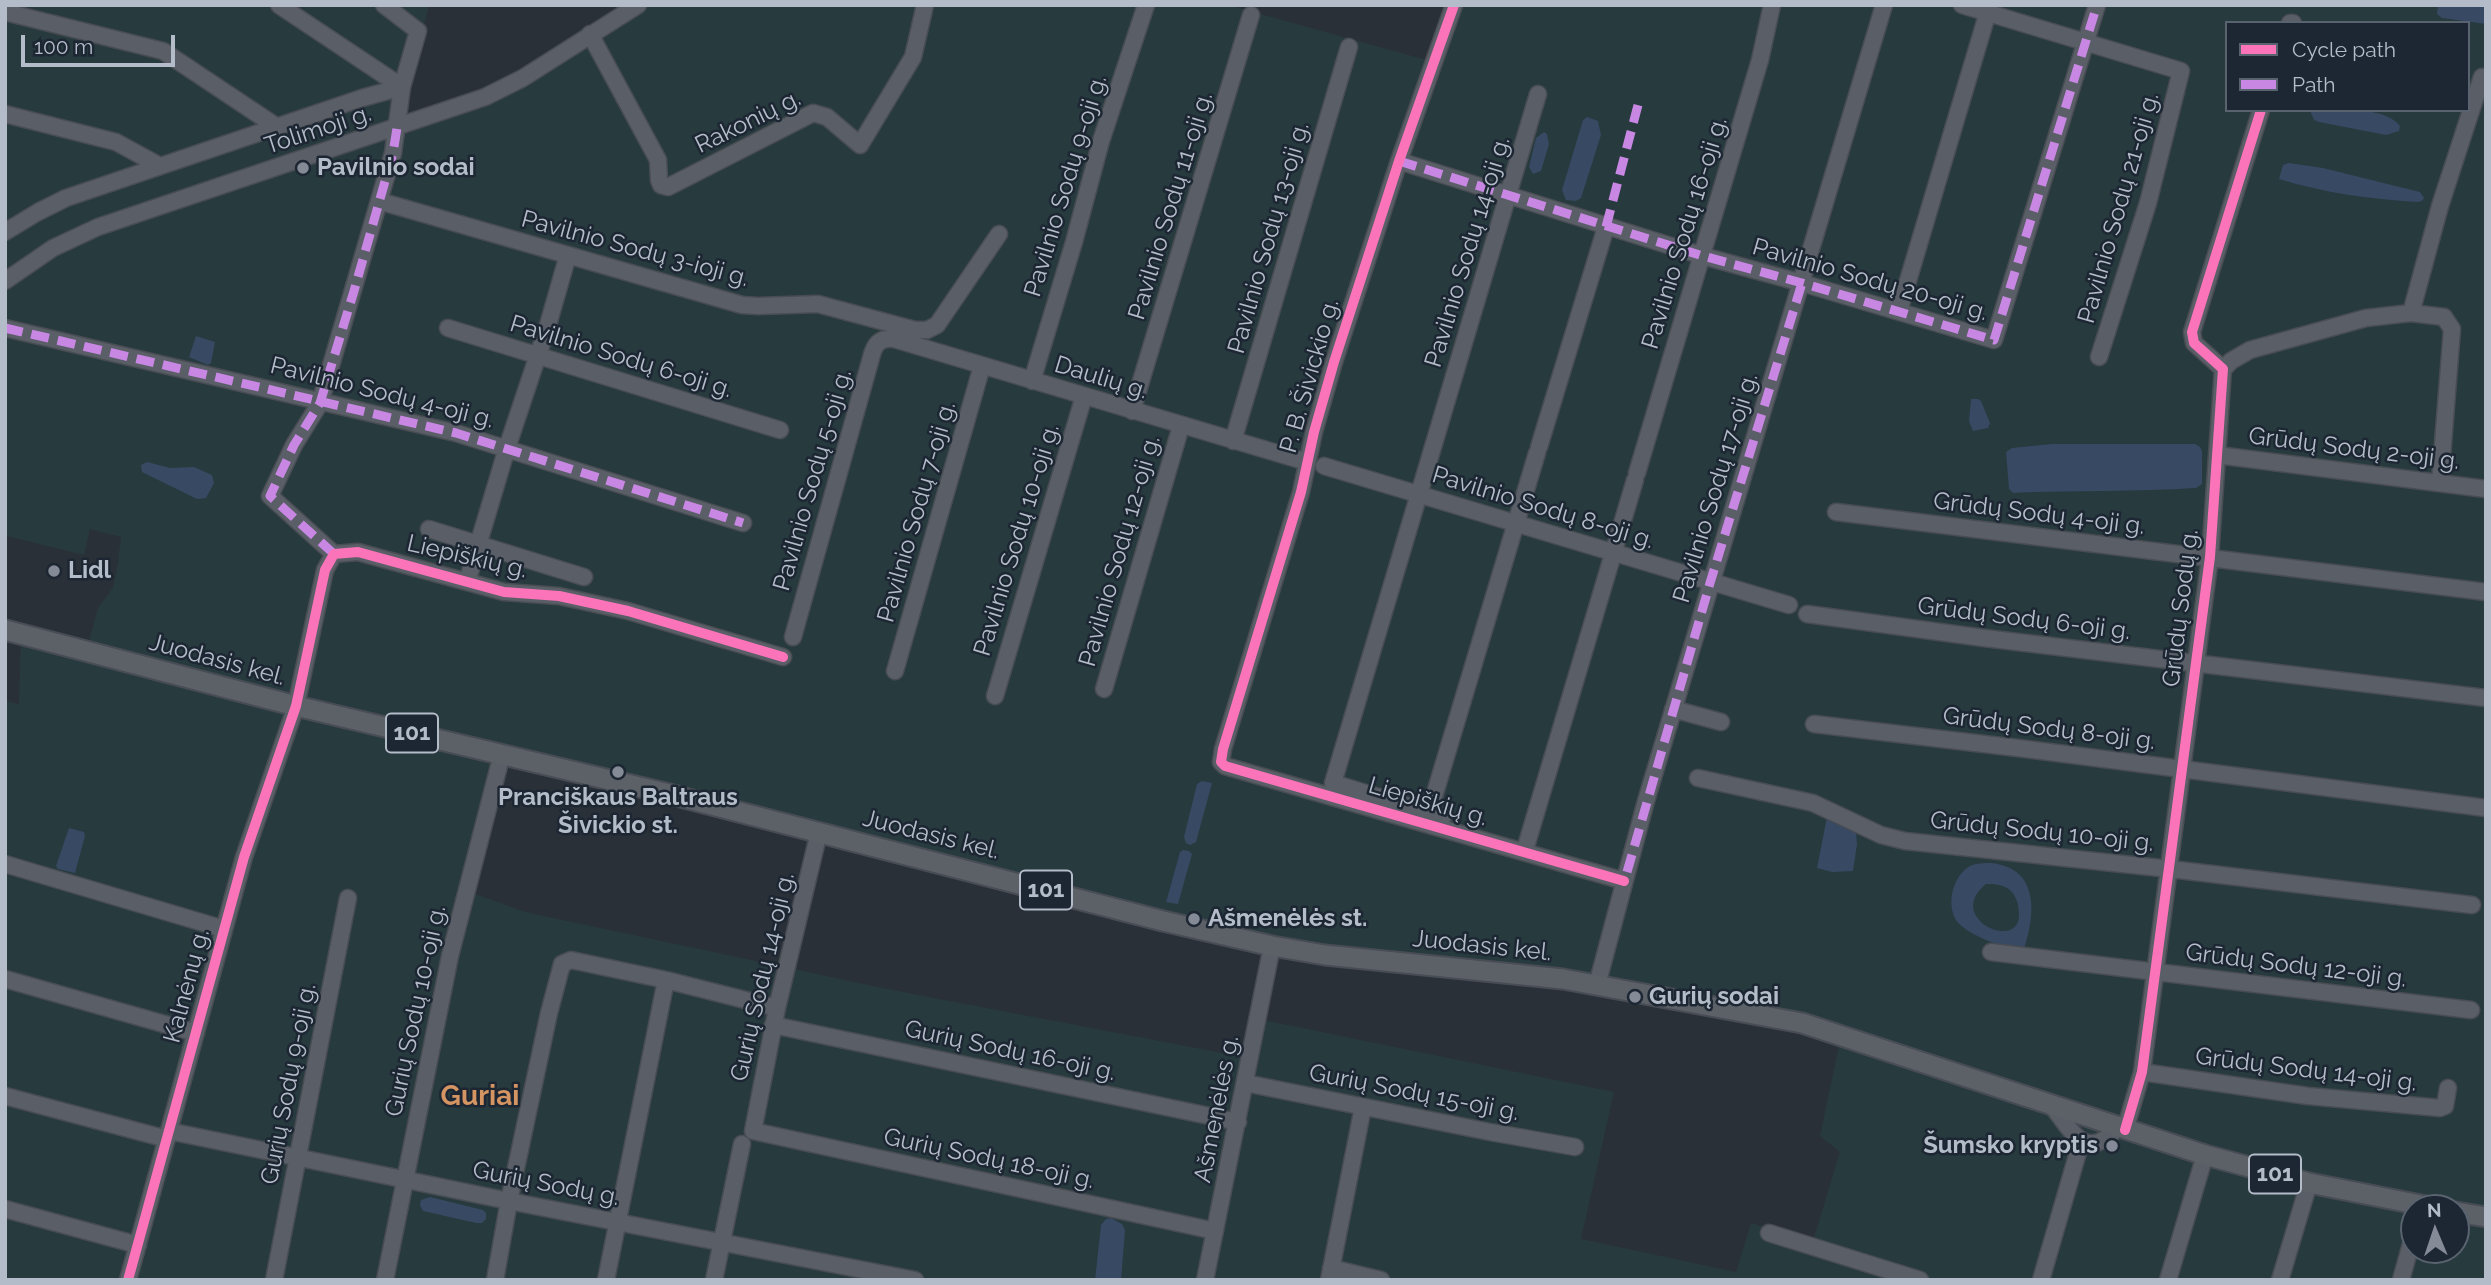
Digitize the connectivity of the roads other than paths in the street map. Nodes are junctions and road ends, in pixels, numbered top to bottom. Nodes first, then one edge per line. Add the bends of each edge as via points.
1 (279, 5) edge
2 (384, 5) edge
3 (638, 5) edge
4 (925, 5) edge
5 (1146, 5) edge
6 (1454, 5) edge
7 (1772, 5) edge
8 (1884, 5) edge
9 (1962, 5) edge
10 (2097, 5) edge
11 (1989, 9) edge
12 (5, 12) edge
13 (1251, 15) dead end
14 (590, 34) junction
15 (2085, 42) junction
16 (1349, 47) dead end
17 (2479, 76) edge
18 (402, 87) junction
19 (1538, 94) dead end
20 (2470, 107) edge
21 (2260, 112) edge
22 (2468, 112) edge
23 (5, 114) edge
24 (277, 127) junction
25 (397, 128) junction
26 (1399, 161) junction
27 (160, 166) junction
28 (1509, 196) junction
29 (379, 201) junction
30 (1606, 227) junction
31 (5, 232) edge
32 (999, 234) dead end
33 (568, 255) junction
34 (1703, 256) junction
35 (5, 281) edge
36 (1802, 283) junction
37 (1899, 311) junction
38 (2411, 313) junction
39 (5, 328) edge
40 (448, 328) dead end
41 (882, 339) joint
42 (537, 355) junction
43 (2099, 357) dead end
44 (982, 366) junction
45 (2223, 369) junction
46 (1032, 381) junction
47 (1084, 397) junction
48 (320, 403) junction
49 (1132, 411) junction
50 (1181, 426) junction
51 (780, 430) dead end
52 (1233, 441) junction
53 (507, 448) junction
54 (2217, 455) junction
55 (1307, 462) junction
56 (1324, 466) dead end
57 (2440, 482) junction
58 (2486, 489) edge
59 (1419, 494) junction
60 (1836, 512) dead end
61 (743, 523) dead end
62 (1515, 524) junction
63 (429, 529) dead end
64 (479, 545) junction
65 (1612, 553) junction
66 (334, 554) junction
67 (2210, 556) junction
68 (584, 577) dead end
69 (467, 582) junction
70 (1710, 583) junction
71 (2486, 592) edge
72 (1789, 605) dead end
73 (1807, 614) dead end
74 (5, 629) edge
75 (793, 637) dead end
76 (783, 657) dead end
77 (2196, 664) junction
78 (895, 671) dead end
79 (1104, 689) dead end
80 (995, 696) dead end
81 (2486, 698) edge
82 (296, 706) junction
83 (1673, 709) junction
84 (1721, 722) dead end
85 (1814, 724) dead end
86 (502, 754) junction
87 (1221, 762) joint
88 (2182, 768) junction
89 (1698, 778) dead end
90 (2486, 808) edge
91 (1429, 813) junction
92 (819, 832) junction
93 (1527, 842) junction
94 (5, 864) edge
95 (2171, 869) junction
96 (1625, 876) junction
97 (348, 898) dead end
98 (2472, 905) dead end
99 (224, 929) junction
100 (1272, 946) junction
101 (1991, 951) dead end
102 (2156, 972) junction
103 (5, 979) edge
104 (666, 980) junction
105 (1597, 985) junction
106 (776, 1008) junction
107 (2471, 1010) dead end
108 (773, 1025) junction
109 (197, 1033) junction
110 (2142, 1072) junction
111 (1245, 1083) junction
112 (2448, 1088) dead end
113 (5, 1096) edge
114 (2052, 1106) junction
115 (1363, 1107) junction
116 (1238, 1122) junction
117 (2121, 1129) junction
118 (168, 1135) junction
119 (747, 1137) junction
120 (2081, 1142) junction
121 (1575, 1147) dead end
122 (2206, 1155) junction
123 (297, 1157) junction
124 (404, 1179) junction
125 (2309, 1183) junction
126 (509, 1201) junction
127 (2400, 1202) edge
128 (5, 1209) edge
129 (617, 1221) junction
130 (1215, 1231) junction
131 (1769, 1233) dead end
132 (721, 1243) junction
133 (138, 1245) junction
134 (1330, 1274) edge
135 (128, 1280) edge
136 (274, 1280) edge
137 (385, 1280) edge
138 (495, 1280) edge
139 (606, 1280) edge
140 (714, 1280) edge
141 (915, 1280) edge
142 (1205, 1280) edge
143 (1381, 1280) edge
144 (1920, 1280) edge
145 (2040, 1280) edge
146 (2168, 1280) edge
147 (2280, 1280) edge

1 - 18 street
2 - 18 street via 418,31
3 - 14 street, Tolimoji g.
4 - 14 street, Rakonių g. via 914,57 860,145 827,117 813,113 668,187 661,185 658,160
5 - 46 street, Pavilnio Sodų 9-oji g. via 1101,141
6 - 26 street, P. B. Šivickio g.
7 - 34 street, Pavilnio Sodų 16-oji g.
8 - 36 street, Pavilnio Sodų 17-oji g.
9 - 11 street
10 - 15 street, Pavilnio Sodų 20-oji g.
11 - 15 street
11 - 37 street
12 - 24 street via 163,51
13 - 49 street, Pavilnio Sodų 11-oji g.
14 - 25 street, Tolimoji g. via 506,88
15 - 37 street, Pavilnio Sodų 20-oji g. via 1994,340
15 - 43 street, Pavilnio Sodų 21-oji g. via 2181,71 2148,203
16 - 52 street, Pavilnio Sodų 13-oji g.
17 - 20 street
18 - 24 street
18 - 25 street
19 - 28 street, Pavilnio Sodų 14-oji g.
21 - 45 street via 2192,332 2194,343
22 - 38 street
23 - 27 street via 116,142
24 - 27 street
25 - 29 street
25 - 35 street, Tolimoji g. via 98,228 53,248
26 - 28 street, Pavilnio Sodų 20-oji g.
26 - 55 street, P. B. Šivickio g.
27 - 31 street via 66,198
28 - 30 street, Pavilnio Sodų 20-oji g.
28 - 59 street, Pavilnio Sodų 14-oji g.
29 - 33 street, Pavilnio Sodų 3-ioji g.
29 - 48 street
30 - 34 street, Pavilnio Sodų 20-oji g.
30 - 62 street
32 - 33 street, Pavilnio Sodų 3-ioji g. via 937,325 927,330 898,327 817,304 742,304
33 - 42 street
34 - 36 street, Pavilnio Sodų 20-oji g.
34 - 65 street, Pavilnio Sodų 16-oji g.
36 - 37 street, Pavilnio Sodų 20-oji g.
36 - 70 street, Pavilnio Sodų 17-oji g.
38 - 45 street via 2366,318 2250,350
38 - 57 street via 2444,317 2452,329
39 - 48 street, Pavilnio Sodų 4-oji g.
40 - 42 street, Pavilnio Sodų 6-oji g.
41 - 44 street, Daulių g.
41 - 75 street, Pavilnio Sodų 5-oji g. via 873,351
42 - 51 street, Pavilnio Sodų 6-oji g.
42 - 53 street
44 - 46 street, Daulių g.
44 - 78 street, Pavilnio Sodų 7-oji g.
45 - 54 street, Grūdų Sodų g.
46 - 47 street, Daulių g.
47 - 49 street, Daulių g.
47 - 80 street, Pavilnio Sodų 10-oji g.
48 - 53 street, Pavilnio Sodų 4-oji g.
48 - 66 street via 270,496
49 - 50 street, Daulių g.
50 - 52 street, Daulių g.
50 - 79 street, Pavilnio Sodų 12-oji g.
52 - 55 street, Daulių g.
53 - 61 street, Pavilnio Sodų 4-oji g.
53 - 64 street
54 - 57 street, Grūdų Sodų 2-oji g.
54 - 67 street, Grūdų Sodų g.
55 - 87 street, P. B. Šivickio g.
56 - 59 street, Pavilnio Sodų 8-oji g.
57 - 58 street, Grūdų Sodų 2-oji g.
59 - 62 street, Pavilnio Sodų 8-oji g.
59 - 91 street, Pavilnio Sodų 14-oji g. via 1333,783
60 - 67 street, Grūdų Sodų 4-oji g.
62 - 65 street, Pavilnio Sodų 8-oji g.
62 - 91 street
63 - 64 street
64 - 68 street
64 - 69 street
65 - 70 street, Pavilnio Sodų 8-oji g.
65 - 93 street, Pavilnio Sodų 16-oji g.
66 - 69 street, Liepiškių g. via 358,552
66 - 82 street via 325,570
67 - 71 street, Grūdų Sodų 4-oji g.
67 - 77 street, Grūdų Sodų g.
69 - 76 street, Liepiškių g. via 628,611
70 - 72 street, Pavilnio Sodų 8-oji g.
70 - 83 street, Pavilnio Sodų 17-oji g.
73 - 77 street, Grūdų Sodų 6-oji g.
74 - 82 main road, Juodasis kel. / 101
77 - 81 street, Grūdų Sodų 6-oji g.
77 - 88 street, Grūdų Sodų g.
82 - 86 main road, Juodasis kel. / 101
82 - 99 street, Kalnėnų g.
83 - 84 street
83 - 96 street, Pavilnio Sodų 17-oji g.
85 - 88 street, Grūdų Sodų 8-oji g.
86 - 92 main road, Juodasis kel. / 101
86 - 124 street, Gurių Sodų 10-oji g. via 450,956
87 - 96 street, Liepiškių g.
88 - 90 street, Grūdų Sodų 8-oji g.
88 - 95 street, Grūdų Sodų g.
89 - 95 street, Grūdų Sodų 10-oji g. via 1813,803 1891,838
91 - 93 street
92 - 100 main road, Juodasis kel. / 101
92 - 106 street, Gurių Sodų 14-oji g.
93 - 96 street
94 - 99 street
95 - 98 street, Grūdų Sodų 10-oji g.
95 - 102 street, Grūdų Sodų g.
96 - 105 street, Pavilnio Sodų 17-oji g.
97 - 123 street, Gurių Sodų 9-oji g.
99 - 109 street, Kalnėnų g.
100 - 105 main road, Juodasis kel. / 101
100 - 111 street, Ašmenėlės g.
101 - 102 street, Grūdų Sodų 12-oji g.
102 - 107 street, Grūdų Sodų 12-oji g.
102 - 110 street, Grūdų Sodų g.
103 - 109 street
104 - 106 street
104 - 126 street via 571,960 562,964
104 - 129 street
105 - 114 main road, Juodasis kel. / 101 via 1802,1023
106 - 108 street, Gurių Sodų 14-oji g.
108 - 116 street, Gurių Sodų 16-oji g.
108 - 119 street, Gurių Sodų 14-oji g.
109 - 118 street, Kalnėnų g.
110 - 112 street, Grūdų Sodų 14-oji g. via 2308,1096 2440,1108 2445,1106
110 - 117 street, Grūdų Sodų g.
111 - 115 street, Gurių Sodų 15-oji g.
111 - 116 street, Ašmenėlės g.
113 - 118 street, Gurių Sodų g.
114 - 117 main road, 101
114 - 120 street
115 - 121 street, Gurių Sodų 15-oji g.
115 - 134 street
116 - 130 street, Ašmenėlės g.
117 - 120 street via 2103,1142
117 - 122 main road, 101
118 - 123 street, Gurių Sodų g.
118 - 133 street, Kalnėnų g.
119 - 130 street, Gurių Sodų 18-oji g.
119 - 132 street, Gurių Sodų 14-oji g.
120 - 145 street
122 - 125 main road, 101
122 - 146 street
123 - 124 street, Gurių Sodų g.
123 - 136 street, Gurių Sodų 9-oji g.
124 - 126 street, Gurių Sodų g.
124 - 137 street, Gurių Sodų 10-oji g.
125 - 127 main road, 101
125 - 147 street
126 - 129 street, Gurių Sodų g.
126 - 138 street
128 - 133 street
129 - 132 street, Gurių Sodų g.
129 - 139 street
130 - 142 street, Ašmenėlės g.
131 - 144 street
132 - 140 street, Gurių Sodų 14-oji g.
132 - 141 street, Gurių Sodų g.
133 - 135 street, Kalnėnų g.
134 - 143 street

